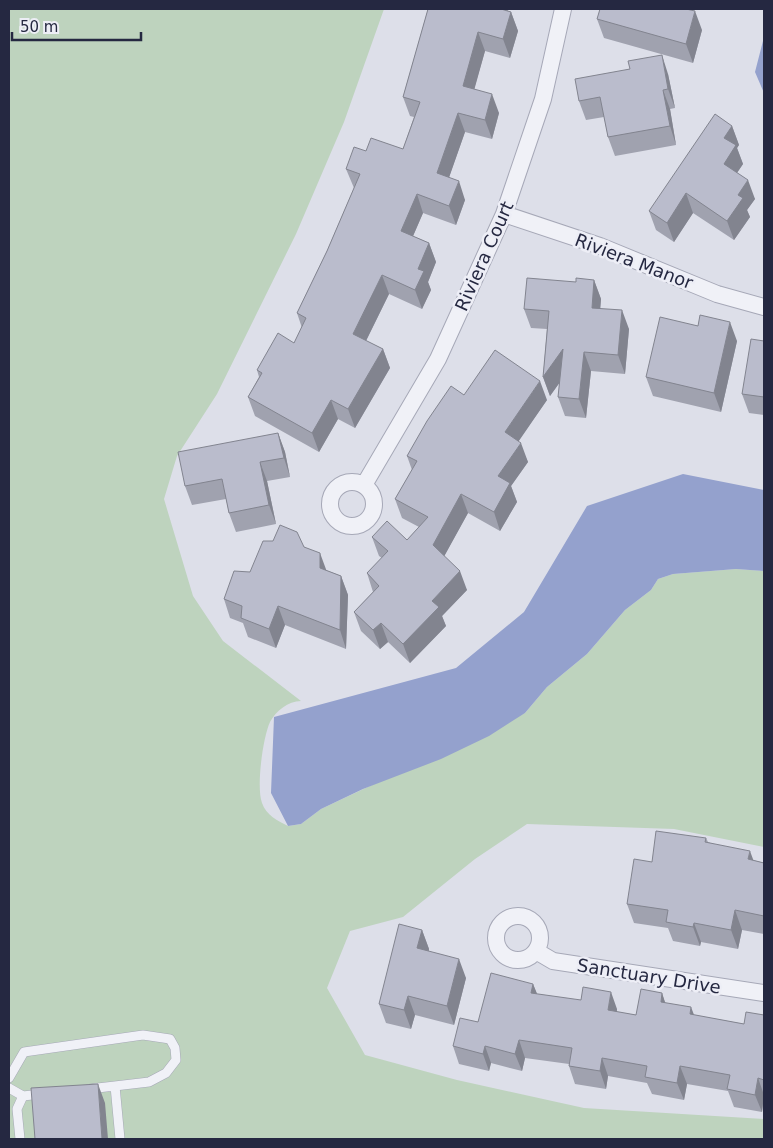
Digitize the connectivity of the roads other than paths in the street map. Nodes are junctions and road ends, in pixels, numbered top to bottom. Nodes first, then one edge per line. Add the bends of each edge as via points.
1 (563, 9) edge
2 (504, 214) junction
3 (764, 306) edge
4 (364, 485) dead end
5 (536, 951) dead end
6 (764, 993) edge
7 (9, 1078) edge
8 (115, 1086) junction
9 (9, 1088) edge
10 (78, 1090) edge
11 (51, 1093) edge
12 (23, 1096) junction
13 (20, 1139) edge
14 (120, 1139) edge

1 - 2 street, Riviera Court via 543,98
2 - 3 street, Riviera Manor via 600,246 717,294
2 - 4 street, Riviera Court via 438,359
5 - 6 street, Sanctuary Drive via 553,961
7 - 8 lane via 24,1052 143,1035 170,1039 176,1060 166,1073 149,1082
8 - 10 lane
8 - 14 lane
9 - 12 lane
11 - 12 lane
12 - 13 lane via 17,1109

